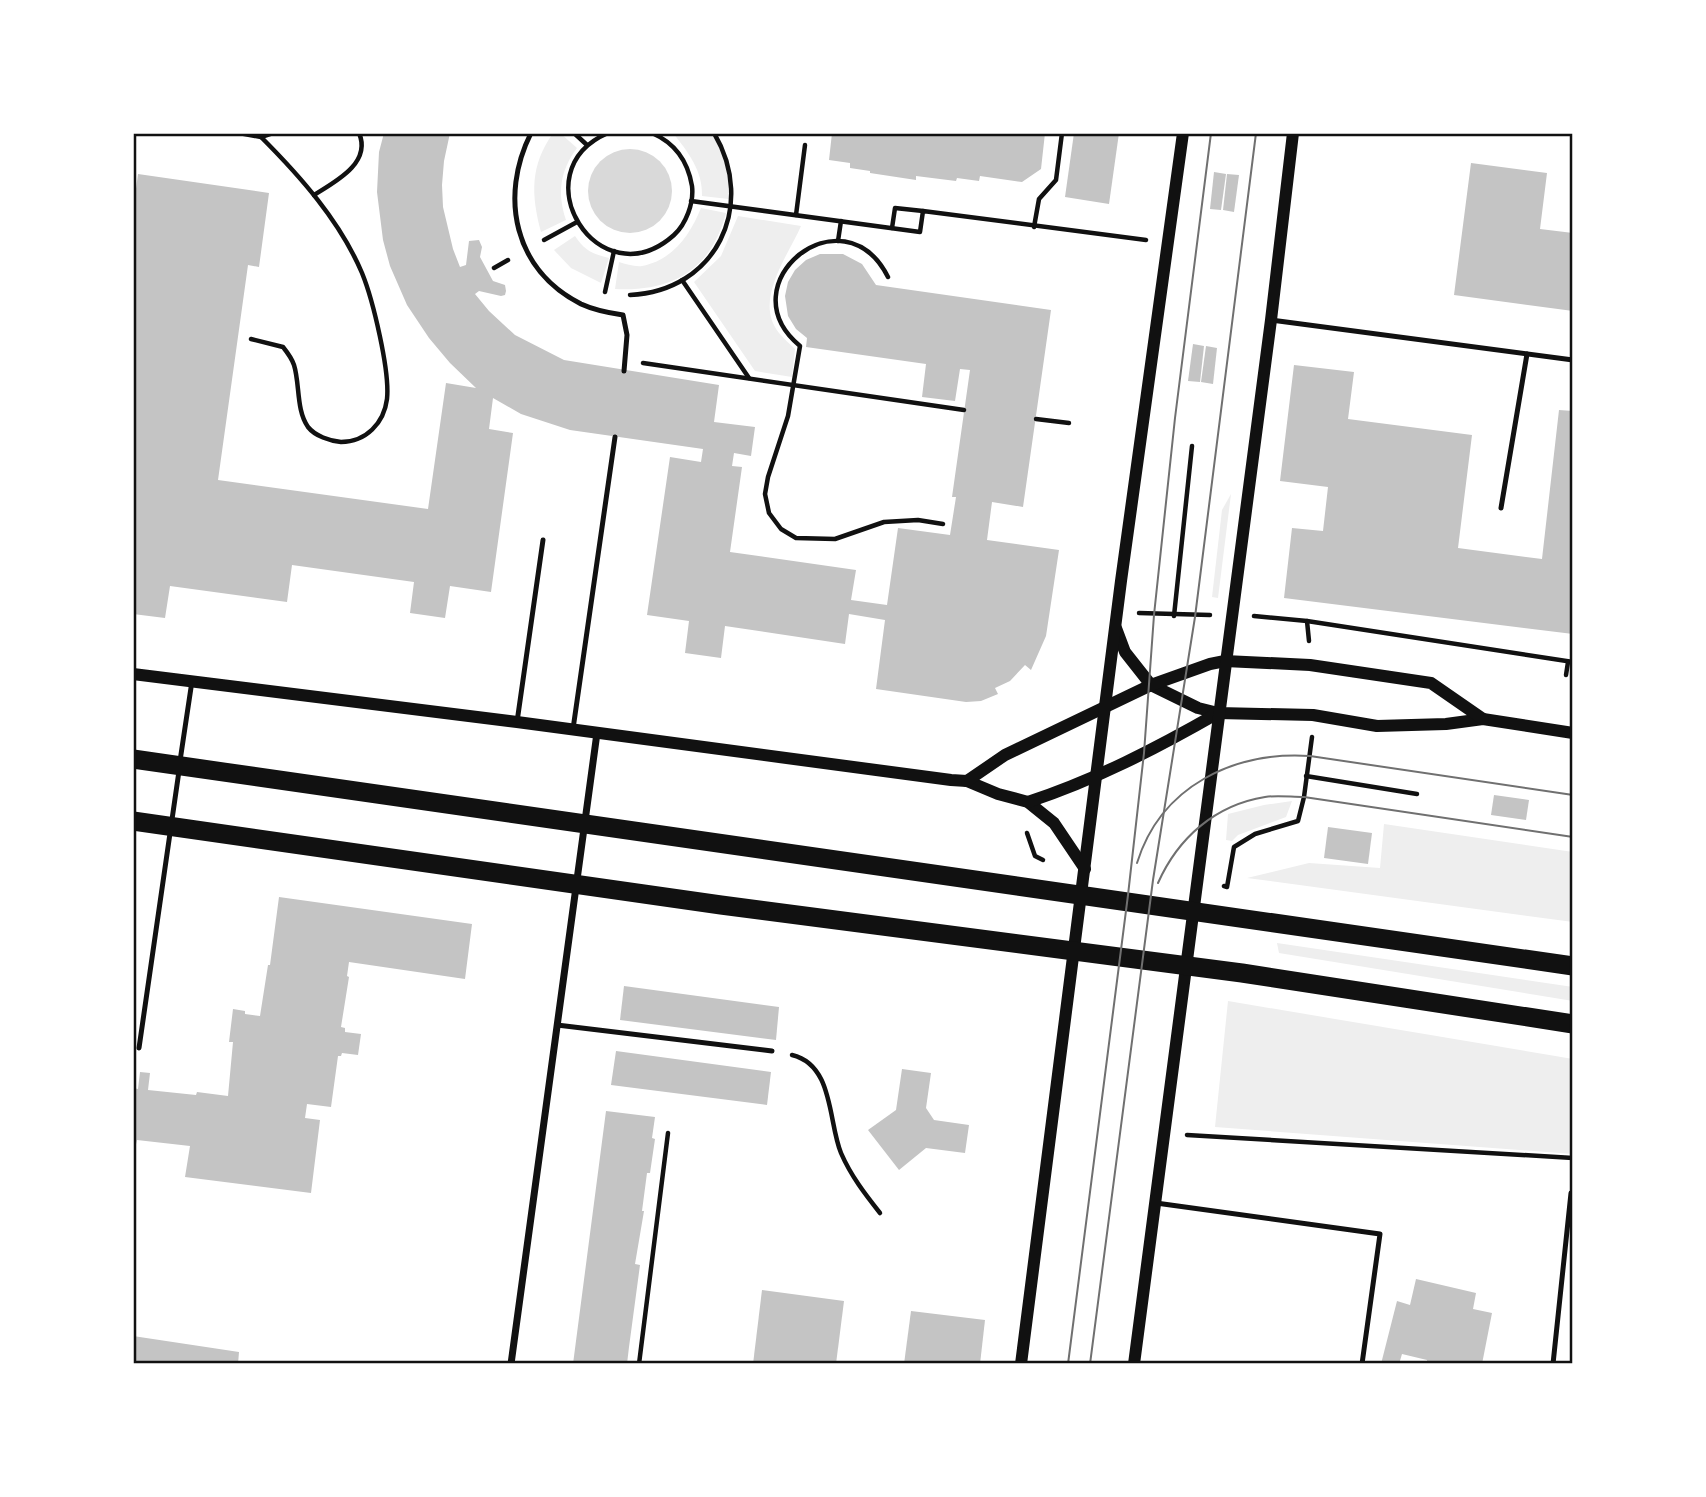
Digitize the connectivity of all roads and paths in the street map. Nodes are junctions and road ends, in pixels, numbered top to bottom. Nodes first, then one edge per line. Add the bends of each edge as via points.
1 (239, 133) edge
2 (273, 133) edge
3 (359, 133) edge
4 (531, 133) edge
5 (574, 133) edge
6 (608, 133) edge
7 (652, 133) edge
8 (715, 133) edge
9 (1062, 133) edge
10 (1183, 133) edge
11 (1293, 133) edge
12 (261, 136) junction
13 (587, 145) junction
14 (805, 145) dead end
15 (314, 195) junction
16 (691, 201) junction
17 (731, 206) junction
18 (923, 211) junction
19 (796, 215) junction
20 (841, 221) junction
21 (1034, 226) junction
22 (892, 228) junction
23 (838, 241) junction
24 (1168, 243) junction
25 (614, 251) junction
26 (888, 277) dead end
27 (682, 280) junction
28 (605, 292) junction
29 (615, 295) dead end
30 (628, 295) dead end
31 (600, 311) junction
32 (1271, 320) junction
33 (251, 340) dead end
34 (1527, 354) junction
35 (626, 360) junction
36 (1573, 360) edge
37 (624, 371) dead end
38 (750, 379) junction
39 (794, 385) junction
40 (964, 410) dead end
41 (1036, 419) dead end
42 (1069, 423) dead end
43 (615, 437) dead end
44 (1192, 446) dead end
45 (1501, 508) dead end
46 (943, 524) dead end
47 (544, 540) dead end
48 (1117, 611) junction
49 (1231, 614) junction
50 (1174, 615) junction
51 (1115, 625) junction
52 (1225, 661) junction
53 (1571, 662) edge
54 (133, 674) edge
55 (1566, 675) dead end
56 (192, 681) junction
57 (1151, 685) junction
58 (1105, 708) junction
59 (1218, 713) junction
60 (1483, 719) junction
61 (517, 722) junction
62 (573, 729) junction
63 (597, 733) junction
64 (1573, 733) edge
65 (1312, 736) dead end
66 (133, 759) edge
67 (1097, 776) junction
68 (1306, 776) junction
69 (967, 781) junction
70 (1417, 794) dead end
71 (1028, 802) junction
72 (133, 821) edge
73 (159, 825) junction
74 (133, 834) edge
75 (1085, 869) junction
76 (1197, 883) junction
77 (1573, 966) edge
78 (1573, 1024) edge
79 (557, 1025) junction
80 (139, 1048) dead end
81 (772, 1051) joint
82 (668, 1133) dead end
83 (1165, 1134) junction
84 (1573, 1158) edge
85 (1571, 1193) dead end
86 (1155, 1203) junction
87 (880, 1213) dead end
88 (511, 1364) edge
89 (639, 1364) edge
90 (1021, 1364) edge
91 (1134, 1364) edge
92 (1362, 1364) edge
93 (1553, 1364) edge

1 - 12 path
2 - 12 path
3 - 15 path via 361,153 353,167
4 - 31 lane via 518,162 513,197 526,250 560,291
5 - 13 path
6 - 13 path
7 - 16 path via 670,143 684,161 692,186
8 - 17 path via 730,170
9 - 21 path via 1056,180 1040,199
10 - 24 street
11 - 32 street
12 - 15 path
13 - 25 path via 568,184 572,214 586,235
14 - 19 path
15 - 33 path via 362,274 384,354 387,399 379,423 362,439 341,442 322,438 308,428 294,363 284,347
16 - 17 path
16 - 25 path via 684,222 666,242 640,253
17 - 19 path
17 - 27 path via 725,230 711,255
18 - 21 path
18 - 22 path via 895,208
18 - 22 path via 920,232
19 - 20 path
20 - 22 path
20 - 23 path
21 - 24 path
23 - 26 path via 869,253
23 - 39 path via 806,248 779,278 779,318 800,346
24 - 48 street
25 - 28 path
27 - 30 path via 658,291
27 - 38 path
28 - 29 path
28 - 31 path
31 - 35 lane via 623,315
32 - 34 lane
32 - 49 street
34 - 36 lane
34 - 45 lane
35 - 37 lane
35 - 38 path
38 - 39 path
39 - 40 path
39 - 46 path via 765,494 769,513 781,529 796,538 835,539 884,522
41 - 42 path
43 - 62 lane
44 - 50 path
47 - 61 lane
48 - 50 path
48 - 51 street
49 - 50 path
49 - 52 street
49 - 53 path via 1307,621
51 - 57 street via 1125,653
51 - 58 street
52 - 57 street
52 - 59 street
52 - 60 street via 1310,665 1432,683
53 - 55 path
54 - 56 street
56 - 61 street
56 - 80 lane
57 - 58 street
57 - 59 street
58 - 67 street
58 - 69 street via 1005,755
59 - 60 street via 1313,715 1377,726
59 - 67 street
59 - 76 street
60 - 64 street
61 - 62 street
62 - 63 street
63 - 69 street
63 - 79 street
65 - 68 path
66 - 77 highway
67 - 71 street
67 - 75 street
68 - 70 path
68 - 76 path via 1298,821 1255,834 1234,847 1227,887
69 - 71 street
71 - 75 street via 1054,823
72 - 73 highway
73 - 74 highway
73 - 78 highway via 1242,973
75 - 90 street
76 - 83 street
79 - 81 lane
79 - 88 street
81 - 87 path via 798,1057 814,1069 828,1093 840,1151 855,1182
82 - 89 path
83 - 84 path
83 - 86 street
85 - 93 lane
86 - 91 street
86 - 92 lane via 1380,1234

